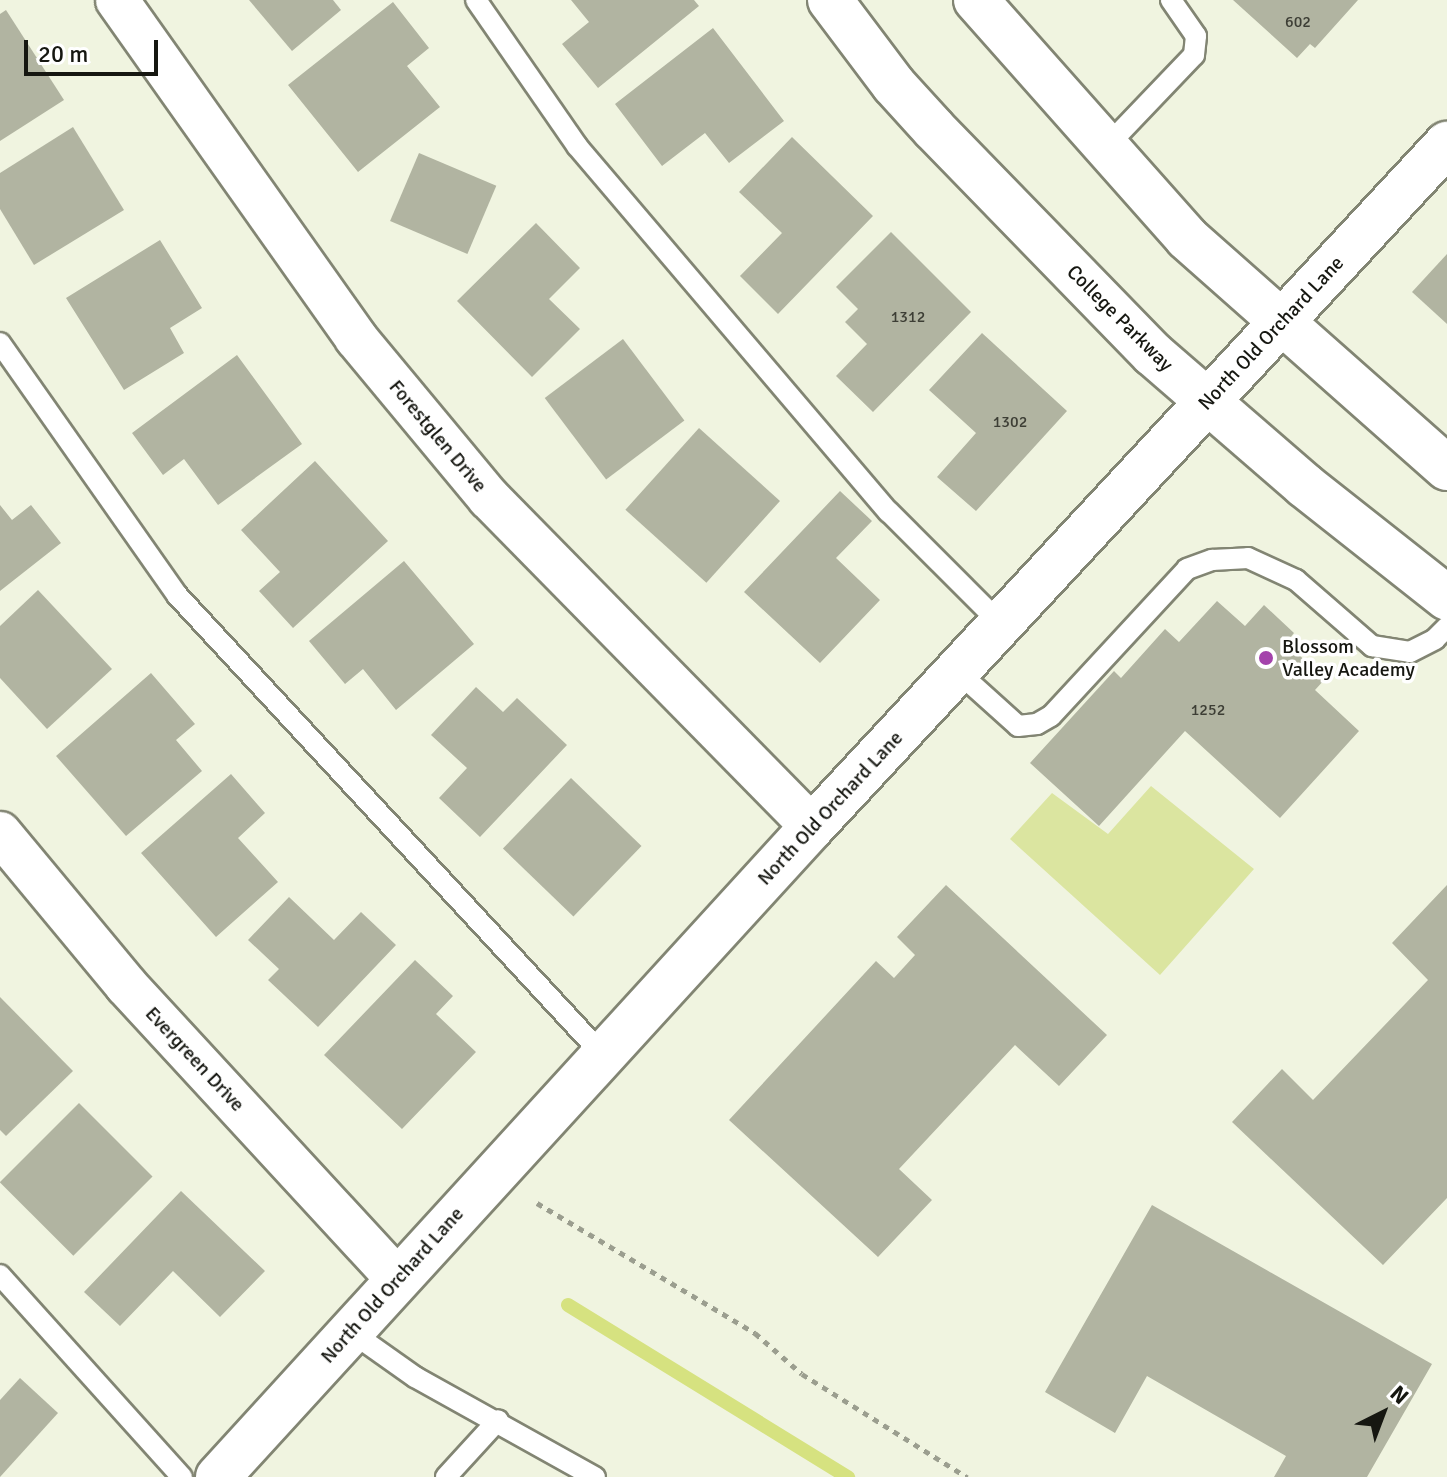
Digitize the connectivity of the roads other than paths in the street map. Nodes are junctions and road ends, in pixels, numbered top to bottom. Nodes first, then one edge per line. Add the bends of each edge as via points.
1 (117, 0) edge
2 (476, 0) edge
3 (830, 0) edge
4 (976, 0) edge
5 (1171, 0) edge
6 (1447, 144) edge
7 (1107, 146) junction
8 (1280, 324) junction
9 (0, 343) edge
10 (1208, 401) junction
11 (1447, 468) edge
12 (1447, 598) edge
13 (1001, 624) junction
14 (1447, 627) edge
15 (957, 671) junction
16 (812, 827) junction
17 (0, 833) edge
18 (603, 1055) junction
19 (0, 1275) edge
20 (397, 1279) junction
21 (350, 1331) junction
22 (498, 1420) junction
23 (182, 1477) edge
24 (218, 1477) edge
25 (446, 1477) edge
26 (595, 1477) edge

1 - 16 street, Forestglen Drive via 356,338 489,498
2 - 13 lane via 577,146 889,512
3 - 10 street, College Parkway via 934,129 1153,354
4 - 7 street
5 - 7 lane via 1196,36 1194,55
6 - 8 street, North Old Orchard Lane
7 - 8 street via 1187,238
8 - 10 street, North Old Orchard Lane
8 - 11 street
9 - 18 lane via 177,595
10 - 12 street, College Parkway
10 - 13 street, North Old Orchard Lane
13 - 15 street, North Old Orchard Lane
14 - 15 lane via 1410,652 1372,646 1296,580 1248,558 1212,560 1187,569 1051,716 1037,724 1018,726
15 - 16 street, North Old Orchard Lane
16 - 18 street, North Old Orchard Lane
17 - 20 street, Evergreen Drive via 126,985
18 - 20 street, North Old Orchard Lane
19 - 23 lane
20 - 21 street, North Old Orchard Lane
21 - 22 lane via 415,1377
21 - 24 street, North Old Orchard Lane
22 - 25 lane
22 - 26 lane

